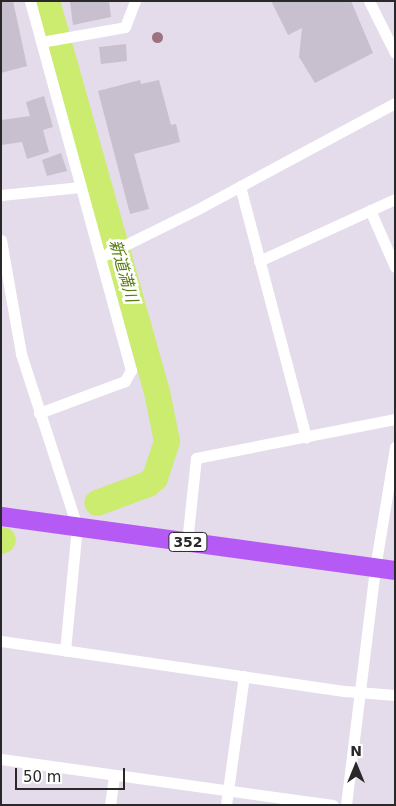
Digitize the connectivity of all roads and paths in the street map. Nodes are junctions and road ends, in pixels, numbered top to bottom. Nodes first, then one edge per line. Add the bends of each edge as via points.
1 (30, 1) edge
2 (134, 1) edge
3 (369, 1) edge
4 (45, 41) junction
5 (395, 53) edge
6 (395, 103) edge
7 (240, 186) junction
8 (82, 188) junction
9 (1, 195) edge
10 (395, 199) edge
11 (370, 210) junction
12 (1, 240) edge
13 (104, 256) junction
14 (259, 261) junction
15 (395, 267) edge
16 (40, 413) junction
17 (395, 419) edge
18 (306, 437) junction
19 (395, 447) edge
20 (1, 516) edge
21 (77, 526) junction
22 (187, 542) junction
23 (376, 568) junction
24 (395, 570) edge
25 (1, 641) edge
26 (65, 650) junction
27 (244, 676) junction
28 (362, 690) junction
29 (395, 695) edge
30 (1, 759) edge
31 (114, 775) junction
32 (228, 791) junction
33 (110, 805) edge
34 (226, 805) edge
35 (333, 805) edge
36 (346, 805) edge

1 - 4 street
2 - 4 street via 125,27
3 - 5 street
4 - 8 street
6 - 7 street
7 - 13 street via 127,247
7 - 14 street
8 - 9 street
8 - 13 street
10 - 11 street
11 - 14 street
11 - 15 street
12 - 16 street via 21,354
13 - 16 street via 131,370 125,381
14 - 18 street
16 - 21 street
17 - 18 street
18 - 22 street via 196,458
19 - 23 street
20 - 21 highway, 352
21 - 22 highway, 352
21 - 26 street
22 - 23 highway, 352
23 - 24 highway, 352
23 - 28 street
25 - 26 street
26 - 27 street
27 - 28 street
27 - 32 street
28 - 29 street
28 - 36 street
30 - 31 street
31 - 32 street
31 - 33 street
32 - 34 street
32 - 35 street

